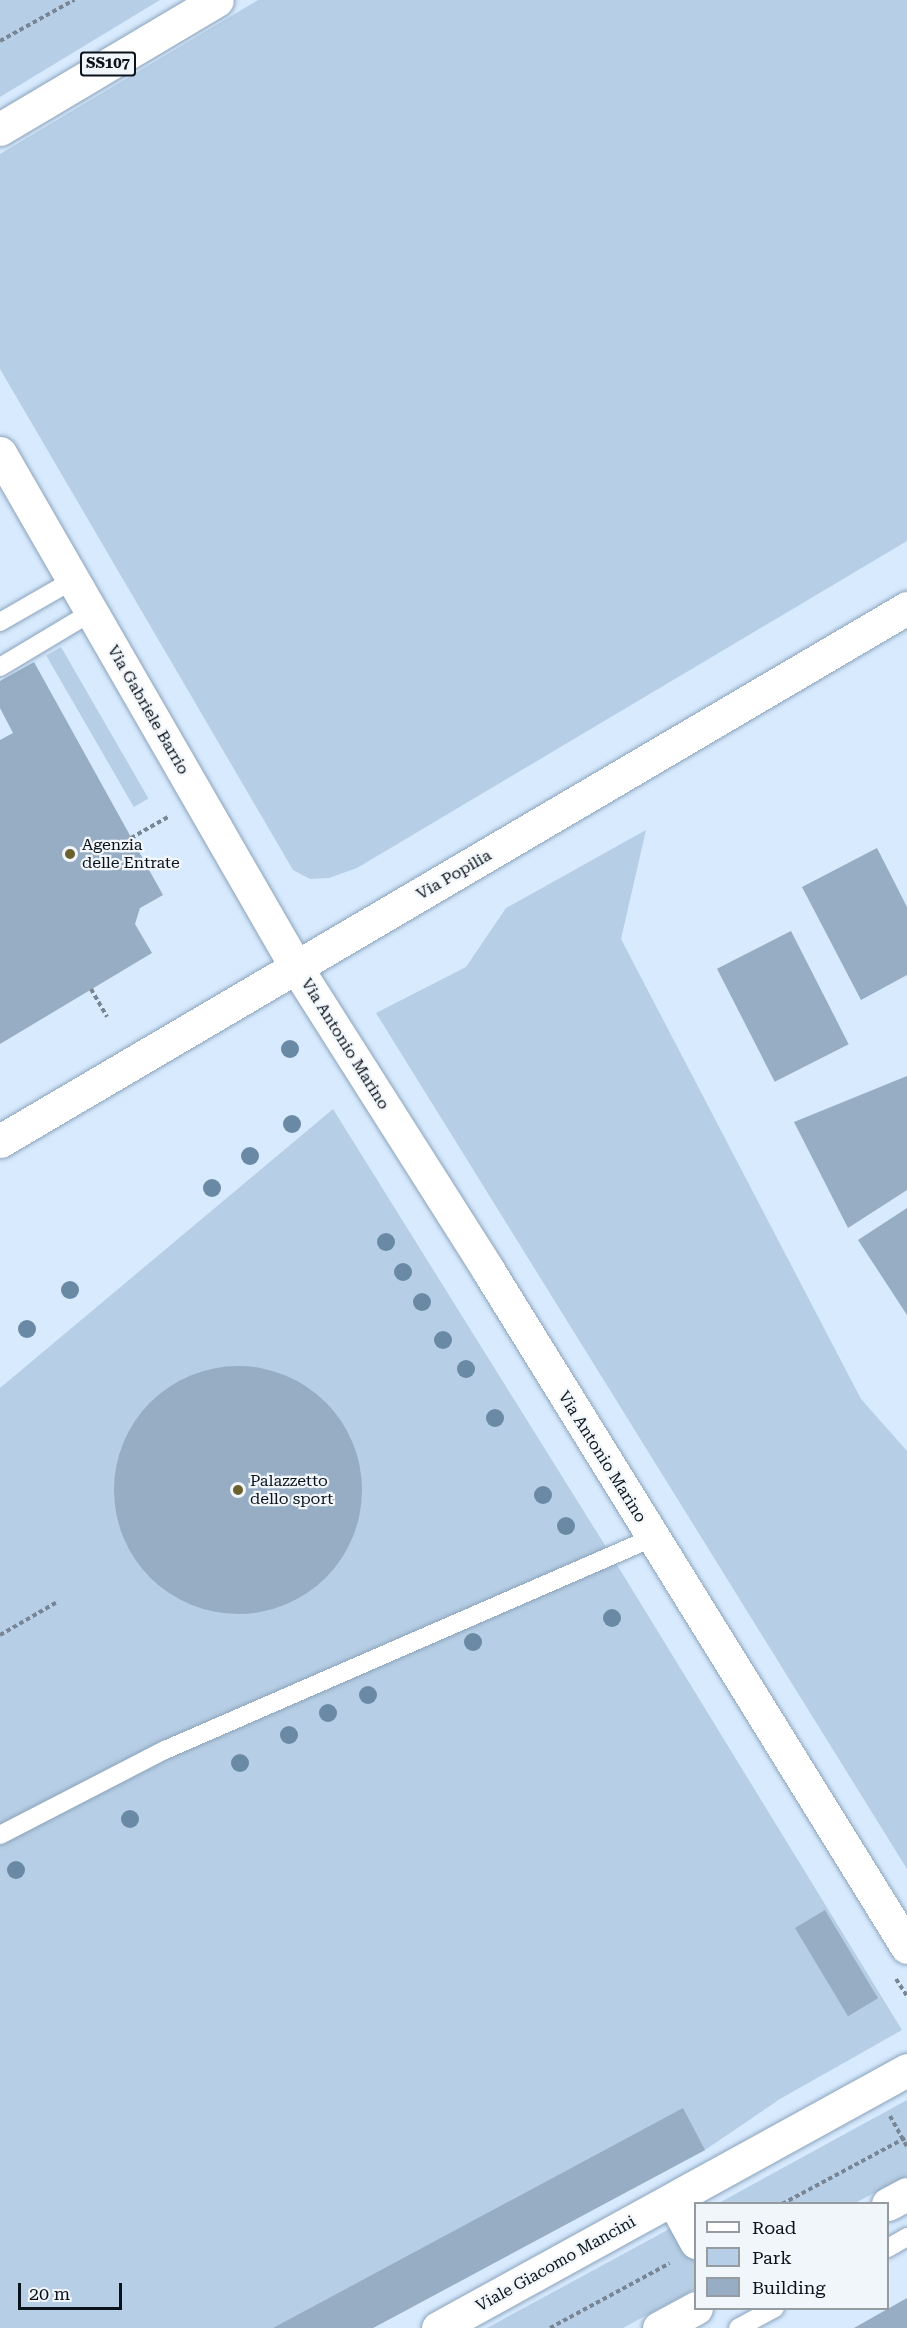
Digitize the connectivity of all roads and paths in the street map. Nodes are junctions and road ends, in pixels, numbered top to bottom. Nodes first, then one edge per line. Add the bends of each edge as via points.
1 (74, 0) edge
2 (217, 0) edge
3 (0, 41) edge
4 (6, 123) edge
5 (0, 453) edge
6 (73, 580) junction
7 (907, 608) edge
8 (92, 612) junction
9 (0, 622) edge
10 (0, 667) edge
11 (168, 817) dead end
12 (131, 838) dead end
13 (296, 967) junction
14 (91, 989) dead end
15 (107, 1017) dead end
16 (0, 1141) edge
17 (652, 1538) junction
18 (57, 1602) dead end
19 (0, 1635) edge
20 (0, 1835) edge
21 (907, 1947) edge
22 (907, 2070) edge
23 (907, 2137) edge
24 (907, 2193) edge
25 (673, 2200) junction
26 (786, 2202) edge
27 (889, 2203) edge
28 (907, 2237) edge
29 (889, 2247) edge
30 (685, 2251) edge
31 (694, 2309) edge
32 (771, 2310) edge
33 (438, 2328) edge
34 (550, 2328) edge
35 (659, 2328) edge
36 (738, 2328) edge

1 - 3 path
2 - 4 street, SS107
5 - 6 street, Via Gabriele Barrio
6 - 8 street, Via Gabriele Barrio
6 - 9 lane
7 - 13 street, Via Popilia
8 - 10 lane
8 - 13 street, Via Gabriele Barrio
11 - 12 path
13 - 16 street, Via Popilia
13 - 17 street, Via Antonio Marino
14 - 15 path
17 - 20 lane via 165,1750
17 - 21 street, Via Antonio Marino
18 - 19 path
22 - 25 street, Viale Giacomo Mancini
23 - 26 path
24 - 27 street
25 - 30 street
25 - 33 street, Viale Giacomo Mancini
28 - 29 lane
30 - 34 path
31 - 35 street
32 - 36 lane

